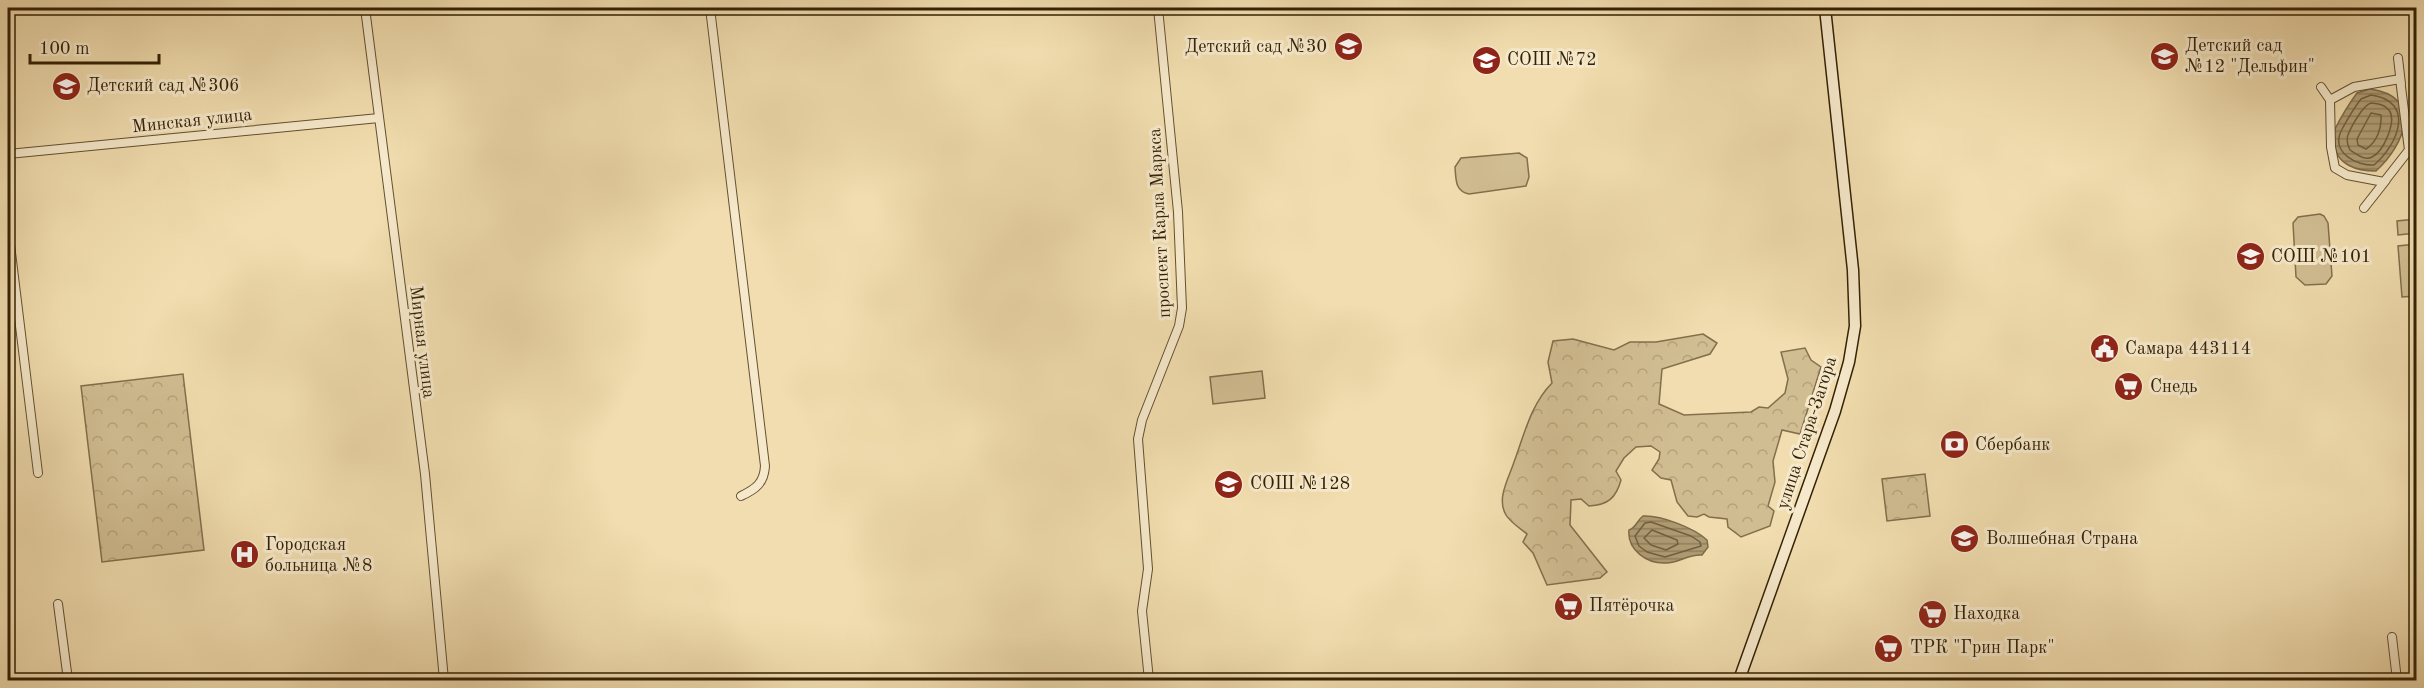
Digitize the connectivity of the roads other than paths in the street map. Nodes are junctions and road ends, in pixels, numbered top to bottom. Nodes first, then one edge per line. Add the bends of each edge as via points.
1 (365, 8) edge
2 (710, 8) edge
3 (1158, 8) edge
4 (1824, 8) edge
5 (2398, 58) dead end
6 (2400, 79) junction
7 (2321, 87) dead end
8 (2330, 100) junction
9 (379, 118) junction
10 (8, 154) edge
11 (2384, 182) junction
12 (2364, 208) dead end
13 (8, 228) edge
14 (38, 473) dead end
15 (741, 496) dead end
16 (58, 604) dead end
17 (2392, 638) dead end
18 (68, 681) edge
19 (444, 681) edge
20 (1149, 681) edge
21 (1739, 681) edge
22 (2397, 681) edge

1 - 9 street, Мирная улица
2 - 15 street via 765,466 764,478 756,489
3 - 20 street, проспект Карла Маркса via 1178,205 1182,308 1138,439 1148,569 1142,610
4 - 21 main road, улица Стара-Загора via 1853,270 1855,326 1838,402
5 - 6 street
6 - 8 street via 2354,87
6 - 11 street via 2409,150
7 - 8 street
8 - 11 street via 2335,168 2347,175
9 - 10 street, Минская улица
9 - 19 street, Мирная улица via 425,474
11 - 12 street
13 - 14 street
16 - 18 street
17 - 22 street

